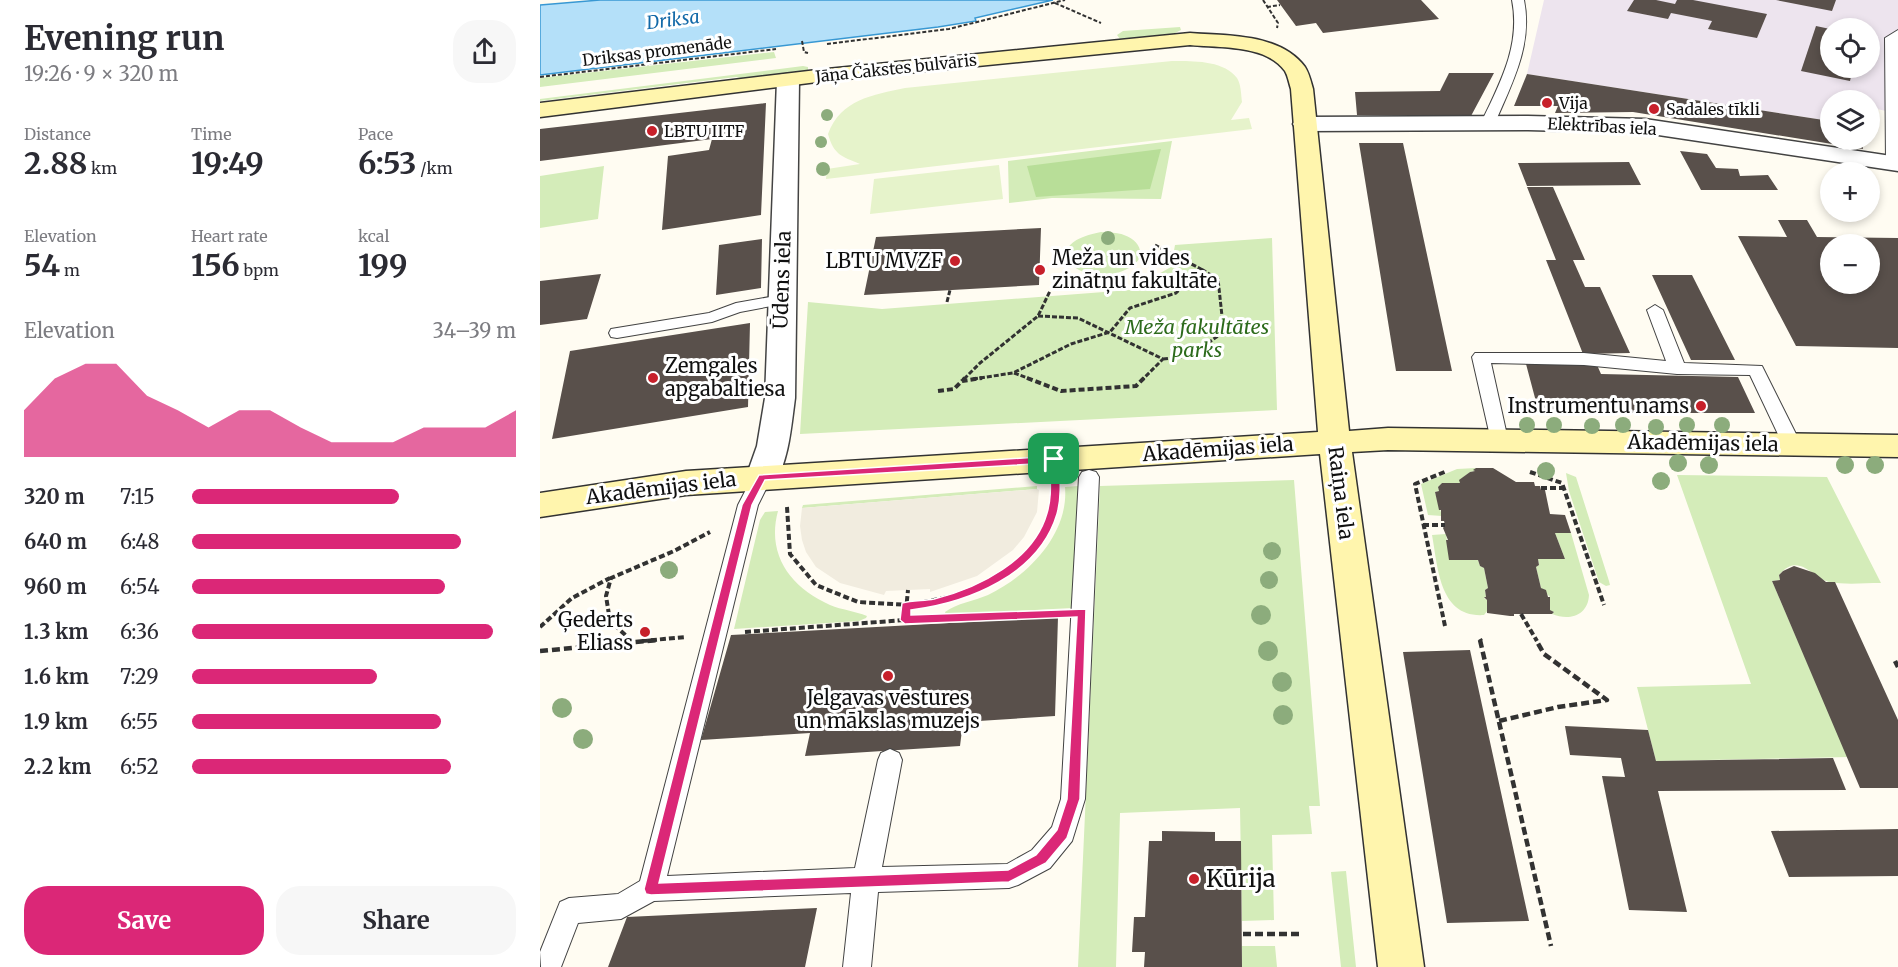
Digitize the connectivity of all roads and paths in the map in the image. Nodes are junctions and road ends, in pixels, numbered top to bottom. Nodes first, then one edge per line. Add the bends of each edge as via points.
1 (1065, 0) edge
2 (1263, 0) edge
3 (1518, 0) edge
4 (1055, 3) junction
5 (1280, 5) dead end
6 (1267, 7) junction
7 (1104, 25) dead end
8 (1277, 28) dead end
9 (1898, 34) edge
10 (802, 41) dead end
11 (827, 44) dead end
12 (1252, 45) joint
13 (776, 49) dead end
14 (812, 55) dead end
15 (540, 77) edge
16 (1895, 79) edge
17 (788, 80) junction
18 (540, 110) edge
19 (1488, 123) junction
20 (1304, 124) junction
21 (1895, 164) edge
22 (1155, 245) dead end
23 (1201, 269) junction
24 (950, 290) dead end
25 (1050, 291) dead end
26 (781, 300) junction
27 (947, 302) dead end
28 (1655, 310) dead end
29 (1038, 316) junction
30 (1110, 332) junction
31 (617, 333) dead end
32 (1163, 359) junction
33 (1677, 368) junction
34 (1013, 373) junction
35 (962, 381) junction
36 (938, 392) dead end
37 (1499, 440) junction
38 (1335, 442) junction
39 (1792, 444) junction
40 (1898, 446) edge
41 (1054, 459) junction
42 (1456, 467) dead end
43 (1524, 470) dead end
44 (796, 474) junction
45 (762, 477) junction
46 (1089, 477) dead end
47 (1541, 488) dead end
48 (1564, 488) junction
49 (540, 505) edge
50 (1568, 523) dead end
51 (1576, 523) junction
52 (1423, 525) junction
53 (1444, 525) dead end
54 (715, 528) dead end
55 (611, 578) junction
56 (908, 590) dead end
57 (1604, 605) dead end
58 (906, 606) junction
59 (1082, 612) junction
60 (1521, 614) dead end
61 (905, 620) junction
62 (1445, 626) dead end
63 (540, 627) edge
64 (717, 634) junction
65 (1480, 639) dead end
66 (633, 642) junction
67 (540, 651) edge
68 (1499, 721) junction
69 (890, 760) dead end
70 (866, 880) junction
71 (651, 889) junction
72 (1242, 934) dead end
73 (1301, 934) dead end
74 (1551, 946) dead end
75 (551, 959) dead end
76 (857, 967) edge
77 (1401, 967) edge

1 - 4 path
2 - 6 path
3 - 19 lane via 1522,12 1519,45
4 - 7 path
4 - 11 path via 949,29
5 - 6 path
6 - 8 path via 1278,23
9 - 16 lane via 1891,38
10 - 14 path via 804,52
12 - 17 street, Jāņa Čakstes bulvāris via 1166,40
12 - 20 street, Raiņa iela via 1276,55 1296,70 1302,89
13 - 15 path, Driksas promenāde
16 - 21 lane
17 - 18 street, Jāņa Čakstes bulvāris
17 - 26 street, Ūdens iela
19 - 20 street, Elektrības iela
19 - 21 street, Elektrības iela via 1646,126
20 - 38 street, Raiņa iela
22 - 23 path
23 - 30 path via 1176,293 1130,308
23 - 32 path via 1218,279 1222,316 1218,336 1189,356
24 - 27 path
25 - 29 path
26 - 31 lane via 712,317
26 - 45 street, Ūdens iela via 780,398 773,446
28 - 33 lane
29 - 30 path via 1078,318
29 - 35 path
30 - 32 path
30 - 34 path via 1071,344
32 - 34 path via 1136,386 1061,391
33 - 37 lane via 1584,359 1481,357
33 - 39 lane via 1756,370
34 - 35 path
35 - 36 path via 954,389
37 - 38 street, Akadēmijas iela via 1394,438
37 - 39 street, Akadēmijas iela
38 - 41 street, Akadēmijas iela
38 - 77 street, Raiņa iela
39 - 40 street, Akadēmijas iela
41 - 44 street, Akadēmijas iela
41 - 58 path via 1056,497 1052,515 1029,552 989,584 935,603
42 - 52 path via 1415,484
43 - 48 path via 1563,483
44 - 45 street, Akadēmijas iela
44 - 58 path via 784,521 785,541 792,560 806,577 825,591 849,600 877,606
45 - 49 street, Akadēmijas iela via 656,487
45 - 64 lane via 747,505
46 - 59 lane
47 - 48 path
48 - 51 path
50 - 51 path
51 - 57 path
52 - 53 path
52 - 62 path
54 - 55 path via 708,535
55 - 63 path via 572,598
55 - 66 path via 606,596 610,621
56 - 58 path
58 - 61 path
59 - 61 path
59 - 70 lane via 1074,799 1063,833 1041,859 1009,876
60 - 68 path via 1544,654 1607,700
61 - 64 path
64 - 66 path
64 - 71 lane
65 - 68 path
66 - 67 path
68 - 74 path
69 - 70 lane
70 - 71 lane
70 - 76 lane
71 - 75 lane via 621,906 569,911
72 - 73 path

